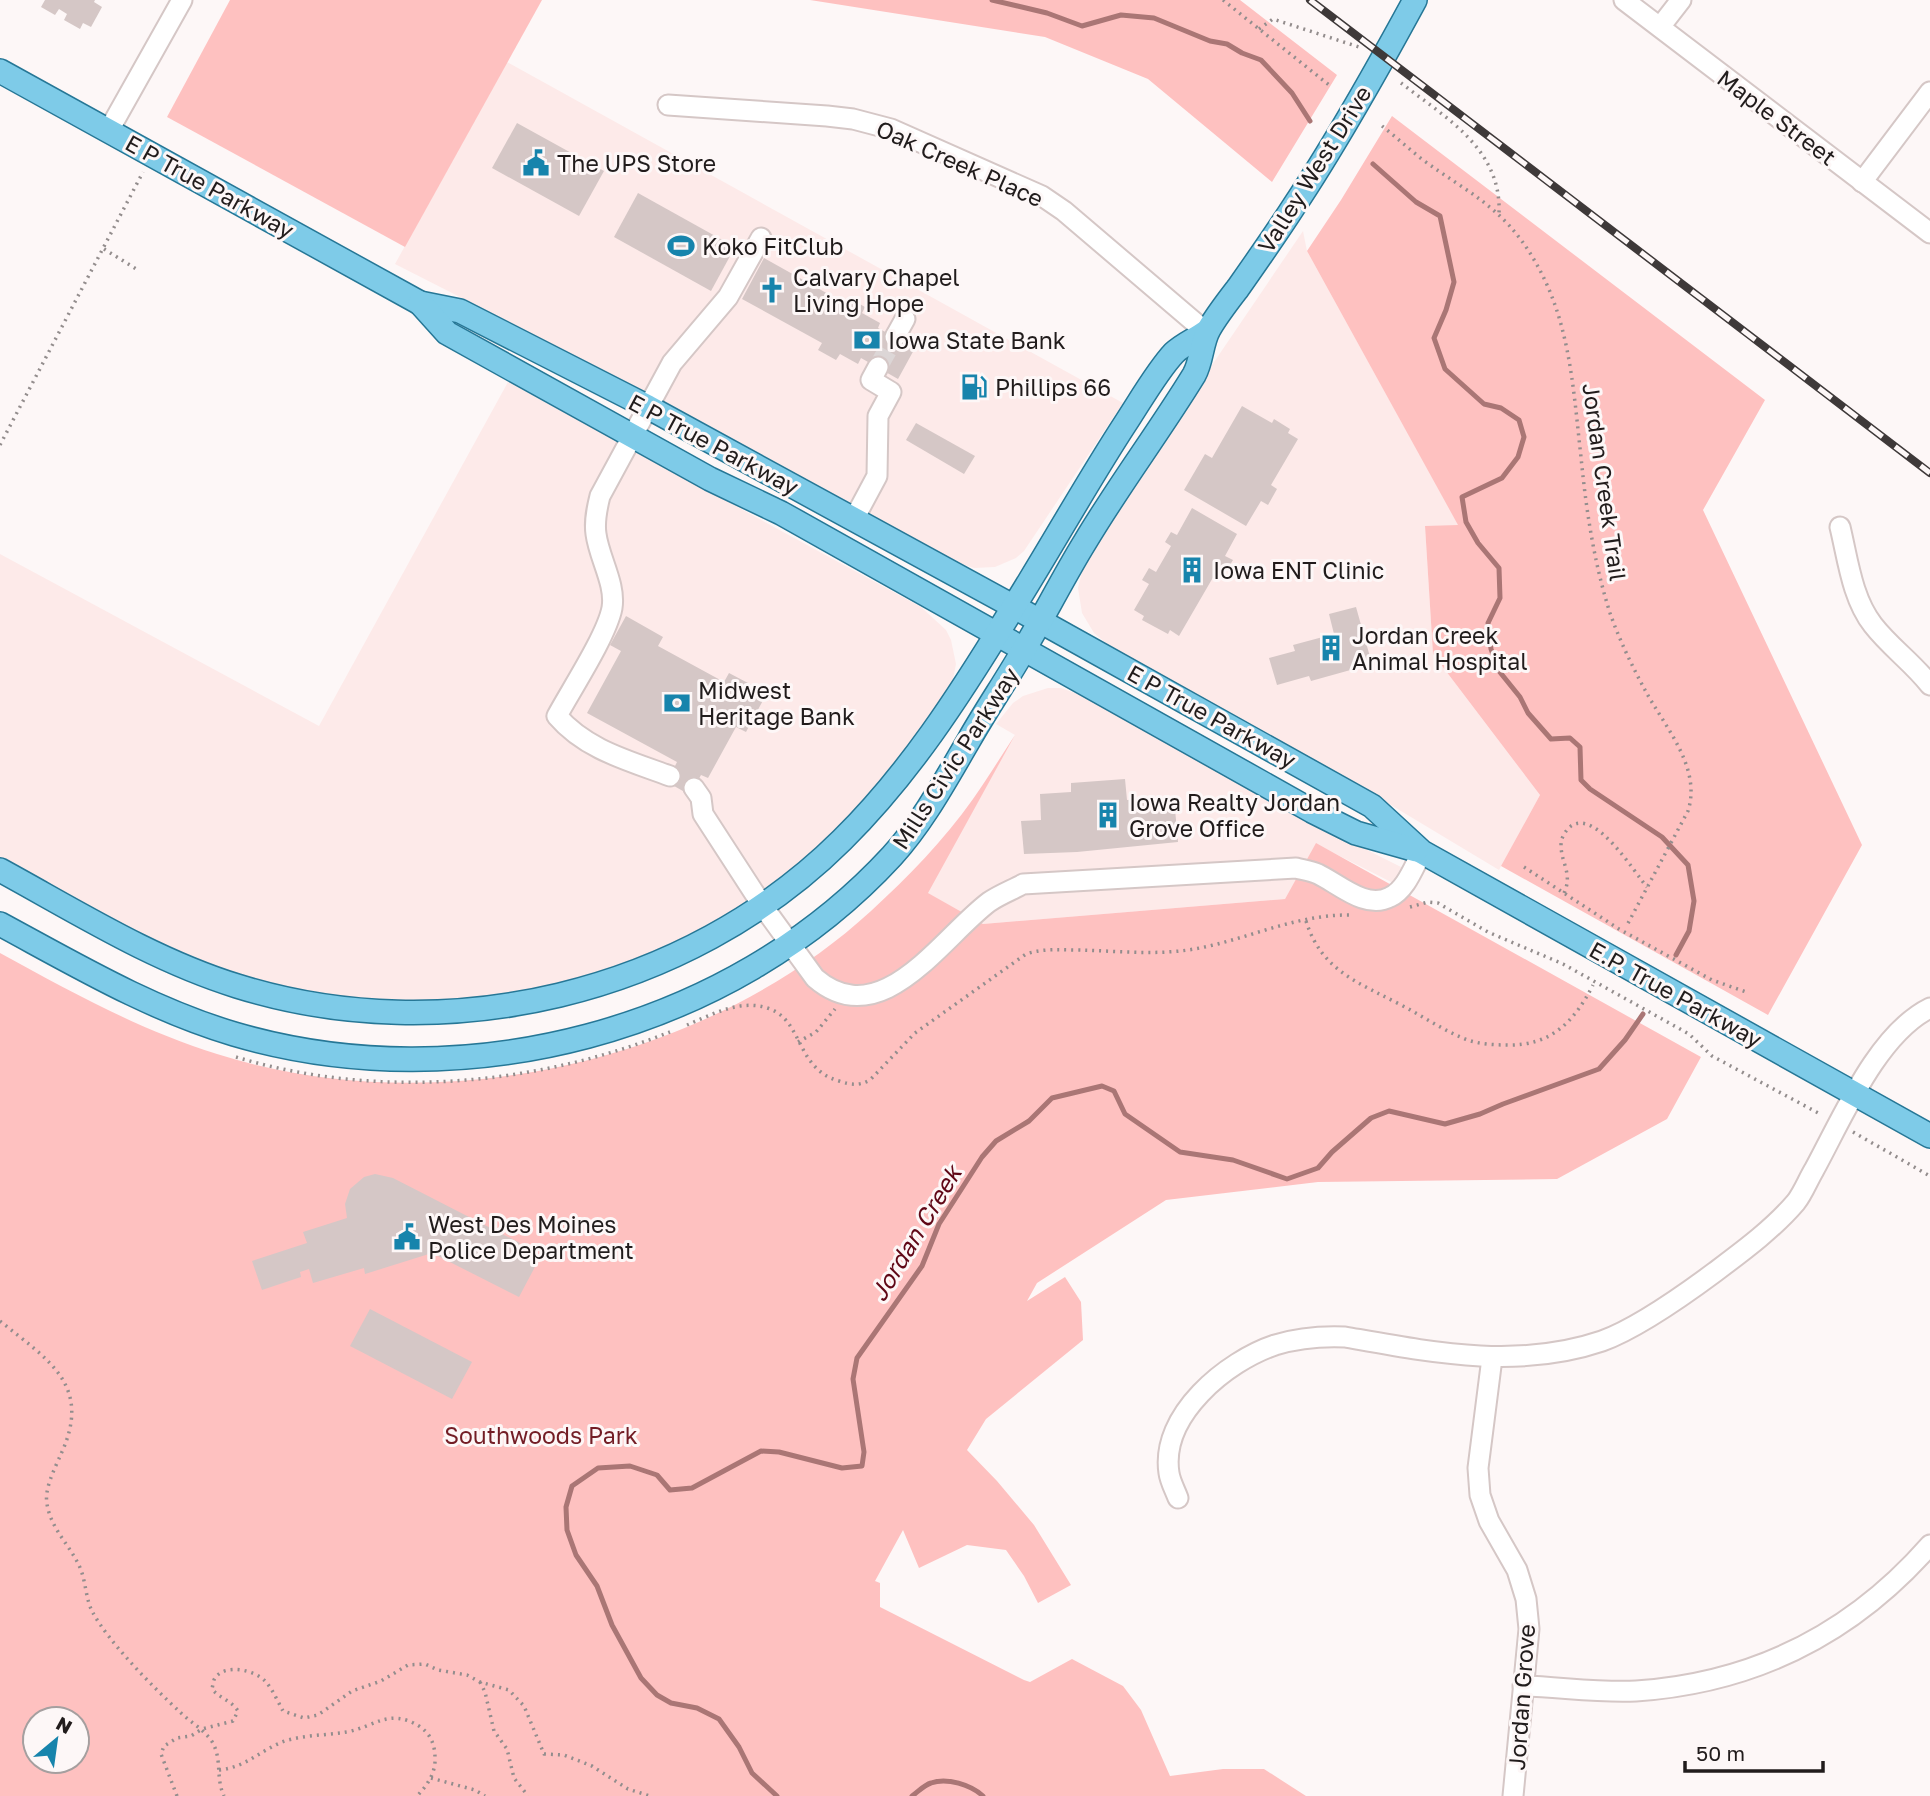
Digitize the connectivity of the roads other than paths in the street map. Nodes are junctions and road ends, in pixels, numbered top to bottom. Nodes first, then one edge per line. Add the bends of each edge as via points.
1 (182, 0) edge
2 (1415, 0) edge
3 (1624, 0) edge
4 (1681, 0) edge
5 (1660, 27) junction
6 (0, 71) edge
7 (1930, 92) edge
8 (668, 105) dead end
9 (109, 130) junction
10 (1862, 181) junction
11 (1930, 233) edge
12 (761, 238) dead end
13 (420, 303) junction
14 (905, 319) dead end
15 (1206, 332) junction
16 (895, 337) tunnel mouth
17 (878, 367) dead end
18 (648, 407) junction
19 (631, 437) junction
20 (853, 519) junction
21 (1840, 527) dead end
22 (1014, 607) junction
23 (1040, 621) junction
24 (998, 633) junction
25 (1023, 651) junction
26 (1930, 685) edge
27 (670, 776) dead end
28 (694, 788) dead end
29 (1422, 852) junction
30 (0, 870) edge
31 (762, 905) junction
32 (0, 924) edge
33 (791, 943) junction
34 (1930, 1008) edge
35 (1856, 1094) junction
36 (1930, 1136) edge
37 (1492, 1358) junction
38 (1178, 1499) dead end
39 (1930, 1545) edge
40 (1523, 1686) junction
41 (1513, 1796) edge

1 - 9 street
2 - 15 main road, Valley West Drive via 1296,203
3 - 5 street, Maple Street
4 - 5 street
5 - 10 street, Maple Street
6 - 9 main road, E P True Parkway
7 - 10 street
8 - 15 street, Oak Creek Place via 827,116 891,129 1023,187 1064,211
9 - 13 main road, E P True Parkway
10 - 11 street, Maple Street
12 - 18 street via 729,297 672,363
13 - 18 main road, E P True Parkway via 460,311
13 - 19 main road, E P True Parkway via 447,333
14 - 16 street
15 - 22 main road, Valley West Drive via 1175,352 1167,363
15 - 23 main road, Valley West Drive via 1198,369 1089,534
17 - 20 street via 871,380 891,392 878,416 877,476
18 - 19 street
18 - 20 main road, E P True Parkway
19 - 24 main road, E P True Parkway via 781,513
19 - 27 street via 596,512 596,534 612,607 557,716 600,750
20 - 22 main road, E P True Parkway
21 - 26 street via 1853,583 1871,623
22 - 23 main road, E P True Parkway
22 - 24 main road, Valley West Drive
23 - 25 main road, Valley West Drive
23 - 29 main road, E P True Parkway via 1372,806
24 - 25 main road, E P True Parkway
24 - 31 main road, Mills Civic Parkway via 946,716 866,816 808,872
25 - 29 main road, E P True Parkway via 1334,822
25 - 33 main road, Mills Civic Parkway via 894,854 845,901
28 - 31 street via 703,814
29 - 33 street via 1401,887 1380,900 1354,894 1296,868 1023,884 990,901 899,982 856,998 824,986
29 - 35 main road, E.P. True Parkway
30 - 31 main road, Mills Civic Parkway via 144,949 214,978 283,998 374,1011 488,1008 582,990 664,960
31 - 33 street
32 - 33 main road, Mills Civic Parkway via 130,994 201,1024 320,1053 408,1059 507,1053 596,1034 708,991
34 - 35 street via 1903,1026 1886,1045
35 - 36 main road, E.P. True Parkway
35 - 37 street via 1797,1202 1702,1281 1602,1341 1549,1355
37 - 38 street via 1345,1336 1272,1346 1209,1384 1178,1424 1170,1447 1169,1473
37 - 40 street, Jordan Grove via 1478,1468 1480,1495 1526,1599 1529,1629
39 - 40 street via 1878,1598 1844,1623 1759,1666 1687,1686 1633,1691
40 - 41 street, Jordan Grove

